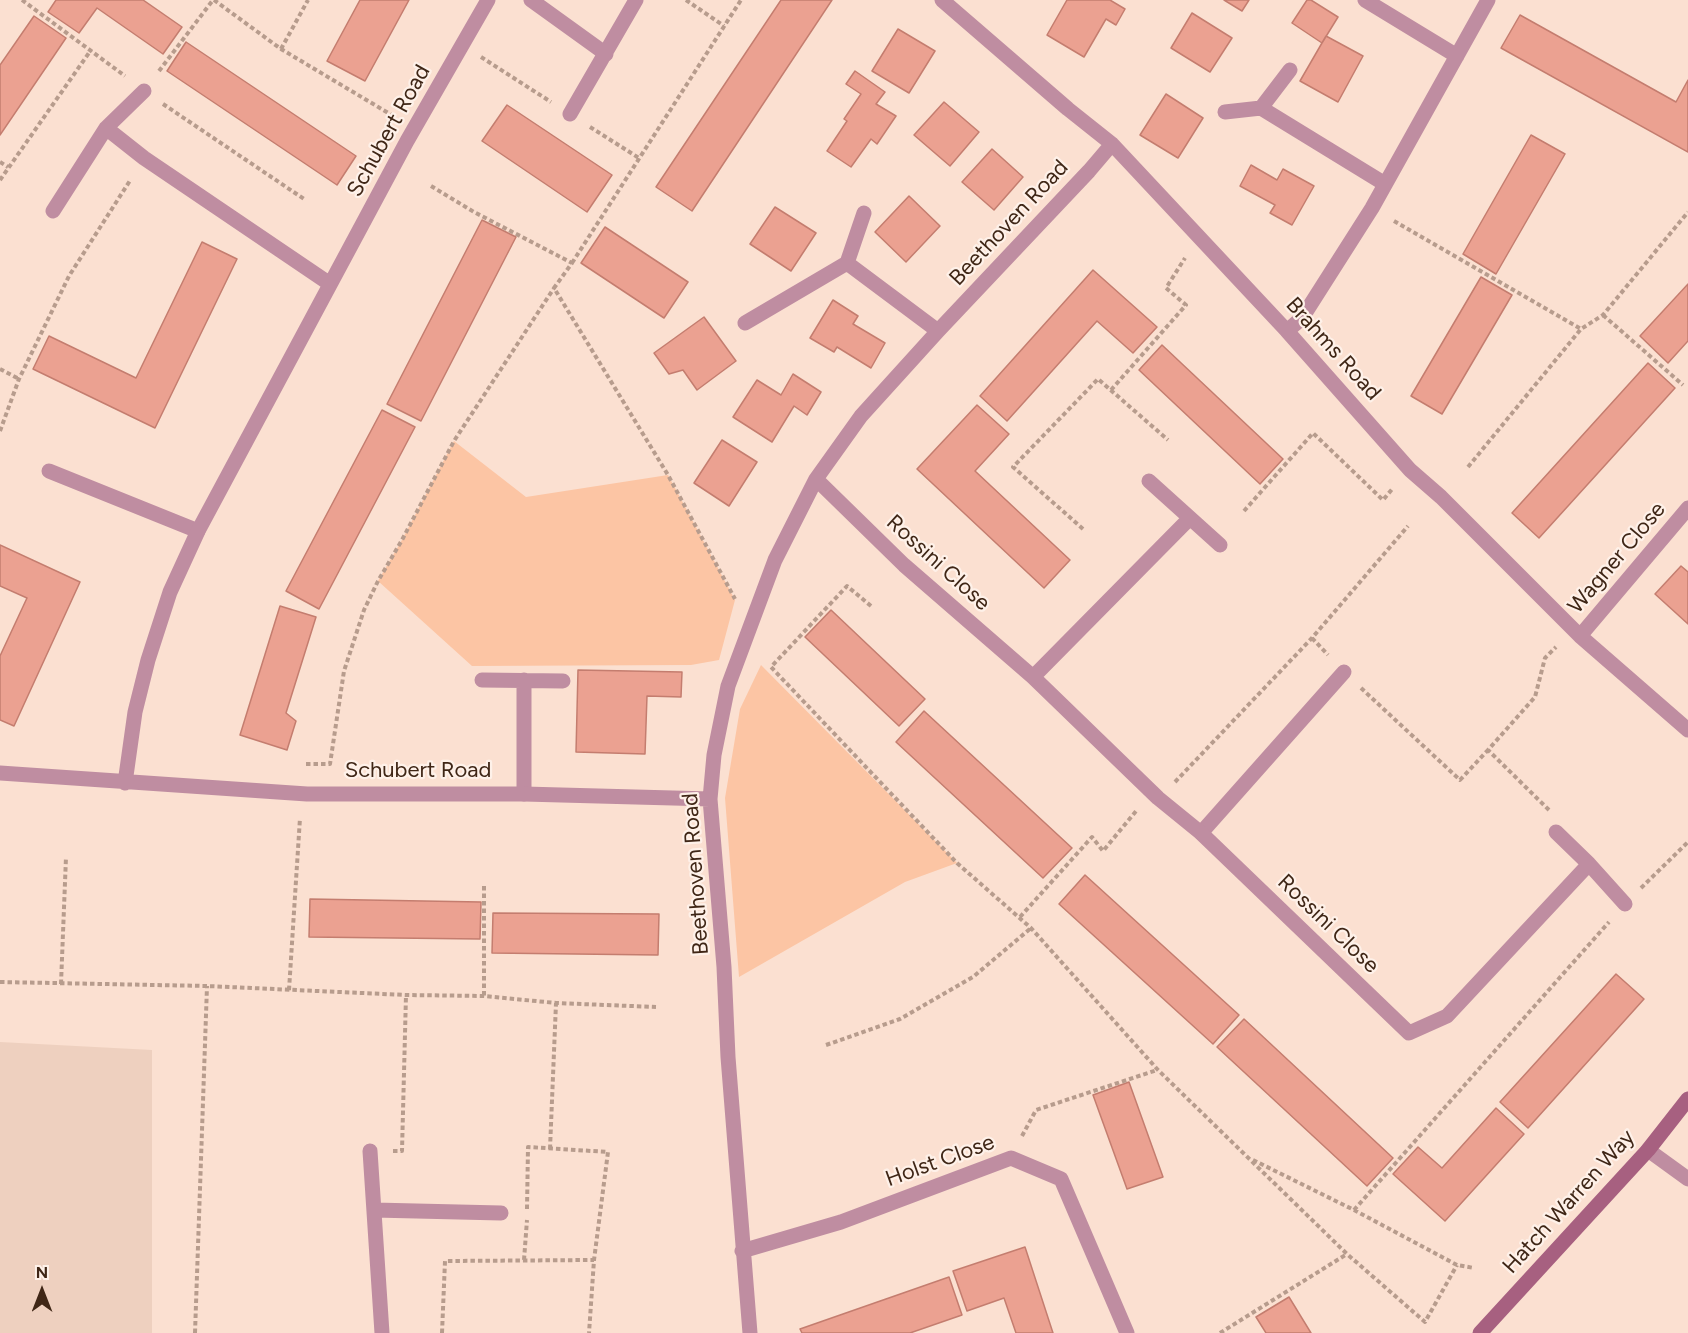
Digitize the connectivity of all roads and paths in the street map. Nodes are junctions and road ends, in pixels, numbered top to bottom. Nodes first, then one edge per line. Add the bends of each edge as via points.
1 (22, 0) edge
2 (213, 0) edge
3 (308, 0) edge
4 (488, 0) edge
5 (531, 0) edge
6 (636, 0) edge
7 (686, 0) edge
8 (741, 0) edge
9 (942, 0) edge
10 (1365, 0) edge
11 (1488, 0) edge
12 (724, 26) junction
13 (91, 50) junction
14 (281, 50) junction
15 (606, 54) junction
16 (1457, 56) junction
17 (1290, 70) dead end
18 (144, 91) junction
19 (1262, 108) junction
20 (1225, 112) dead end
21 (570, 114) dead end
22 (401, 120) dead end
23 (106, 128) junction
24 (1112, 144) junction
25 (144, 158) junction
26 (0, 162) edge
27 (8, 167) junction
28 (0, 180) edge
29 (1385, 184) junction
30 (430, 186) dead end
31 (304, 198) dead end
32 (1372, 208) junction
33 (54, 211) dead end
34 (1688, 212) edge
35 (864, 213) dead end
36 (1199, 238) junction
37 (572, 263) junction
38 (847, 263) junction
39 (330, 284) junction
40 (554, 288) junction
41 (1603, 315) junction
42 (745, 323) dead end
43 (1581, 329) junction
44 (1287, 331) junction
45 (938, 332) junction
46 (0, 369) edge
47 (19, 379) junction
48 (1683, 385) dead end
49 (1110, 390) junction
50 (0, 431) edge
51 (1168, 440) dead end
52 (1468, 467) dead end
53 (1410, 470) junction
54 (49, 471) dead end
55 (816, 479) junction
56 (1149, 481) dead end
57 (1688, 508) edge
58 (1244, 511) dead end
59 (1190, 518) junction
60 (1408, 526) dead end
61 (1083, 529) dead end
62 (198, 531) junction
63 (1220, 545) dead end
64 (735, 600) dead end
65 (871, 606) dead end
66 (1580, 636) junction
67 (1545, 658) dead end
68 (1344, 672) joint
69 (1033, 677) junction
70 (482, 680) dead end
71 (524, 680) junction
72 (563, 681) dead end
73 (1688, 730) edge
74 (1488, 750) junction
75 (306, 764) dead end
76 (0, 773) edge
77 (126, 783) junction
78 (1173, 785) dead end
79 (524, 794) junction
80 (710, 799) junction
81 (1139, 806) dead end
82 (301, 813) dead end
83 (1556, 832) joint
84 (1201, 833) junction
85 (1688, 842) edge
86 (66, 857) dead end
87 (1589, 864) junction
88 (484, 886) dead end
89 (1625, 904) junction
90 (1020, 917) junction
91 (1031, 928) junction
92 (0, 982) edge
93 (62, 984) junction
94 (207, 986) junction
95 (289, 990) junction
96 (406, 995) junction
97 (484, 996) junction
98 (556, 1003) junction
99 (656, 1007) dead end
100 (826, 1045) dead end
101 (1158, 1070) junction
102 (1688, 1099) edge
103 (550, 1149) junction
104 (1648, 1150) junction
105 (370, 1151) joint
106 (1011, 1158) junction
107 (1250, 1158) junction
108 (1688, 1179) edge
109 (374, 1210) junction
110 (1354, 1210) junction
111 (501, 1213) dead end
112 (742, 1251) junction
113 (1347, 1254) junction
114 (524, 1260) junction
115 (594, 1260) junction
116 (1457, 1265) junction
117 (1474, 1268) dead end
118 (195, 1333) edge
119 (382, 1333) edge
120 (442, 1333) edge
121 (589, 1333) edge
122 (750, 1333) edge
123 (1127, 1333) edge
124 (1220, 1333) edge
125 (1480, 1333) edge

1 - 13 path
2 - 14 path
2 - 18 path
3 - 14 path
4 - 39 street, Schubert Road
5 - 15 street
6 - 15 street
7 - 12 path
8 - 12 path
9 - 24 street, Brahms Road
10 - 16 street
11 - 16 street
12 - 37 path
13 - 18 path
13 - 27 path
14 - 22 path
15 - 21 street
16 - 29 street
17 - 19 street
18 - 23 street
18 - 31 path
19 - 20 street
19 - 29 street
23 - 25 street
23 - 33 street
24 - 36 street, Brahms Road
24 - 45 street, Beethoven Road
25 - 39 street
25 - 47 path via 69,276
26 - 27 path
27 - 28 path
29 - 32 street
30 - 37 path
32 - 43 path
32 - 44 street via 1302,318
34 - 41 path
35 - 38 street
36 - 44 street, Brahms Road
36 - 49 path via 1166,288 1186,305
37 - 40 path
38 - 42 street
38 - 45 street
39 - 62 street, Schubert Road
40 - 64 path via 668,475
40 - 75 path via 454,441 364,610 344,671 330,764
41 - 43 path
41 - 48 path
43 - 52 path
44 - 53 street, Brahms Road
45 - 55 street, Beethoven Road via 861,416
46 - 47 path
47 - 50 path
49 - 51 path
49 - 61 path via 1098,379 1013,467
53 - 58 path via 1383,500 1313,433
53 - 66 street, Brahms Road
54 - 62 street
55 - 69 street, Rossini Close via 904,565
55 - 80 street, Beethoven Road via 775,560 728,686
56 - 59 street
57 - 66 street, Wagner Close
59 - 63 street
59 - 69 street
60 - 78 path via 1312,638
62 - 77 street, Schubert Road via 170,592 148,660 135,712
65 - 90 path via 847,586 771,667 957,863
66 - 73 street, Brahms Road
67 - 74 path via 1535,697
68 - 74 path via 1460,780
68 - 84 street
69 - 84 street, Rossini Close via 1158,798
70 - 71 street
71 - 72 street
71 - 79 street
74 - 83 path via 1554,815
76 - 77 street, Schubert Road
77 - 79 street, Schubert Road via 307,794
79 - 80 street, Schubert Road
80 - 112 street, Beethoven Road
81 - 90 path via 1103,851 1092,837
82 - 95 path
83 - 87 street
84 - 87 street, Rossini Close via 1409,1033 1447,1016
85 - 89 path
86 - 93 path
87 - 89 street
88 - 97 path
89 - 110 path
90 - 91 path
91 - 100 path via 973,977 918,1009
91 - 101 path
92 - 93 path
93 - 94 path
94 - 95 path
94 - 118 path
95 - 96 path
96 - 97 path
96 - 105 path via 402,1151
97 - 98 path
98 - 99 path
98 - 103 path
101 - 106 path via 1036,1110
101 - 107 path
102 - 104 street, Hatch Warren Way
103 - 114 path via 528,1147
103 - 115 path via 608,1152
104 - 108 street
104 - 125 street, Hatch Warren Way
105 - 109 street
106 - 112 street, Holst Close via 841,1222
106 - 123 street, Holst Close via 1062,1179
107 - 110 path
107 - 113 path
109 - 111 street
109 - 119 street
110 - 116 path
112 - 122 street, Beethoven Road
113 - 116 path via 1425,1322
113 - 124 path
114 - 115 path
114 - 120 path via 445,1261
115 - 121 path
116 - 117 path

